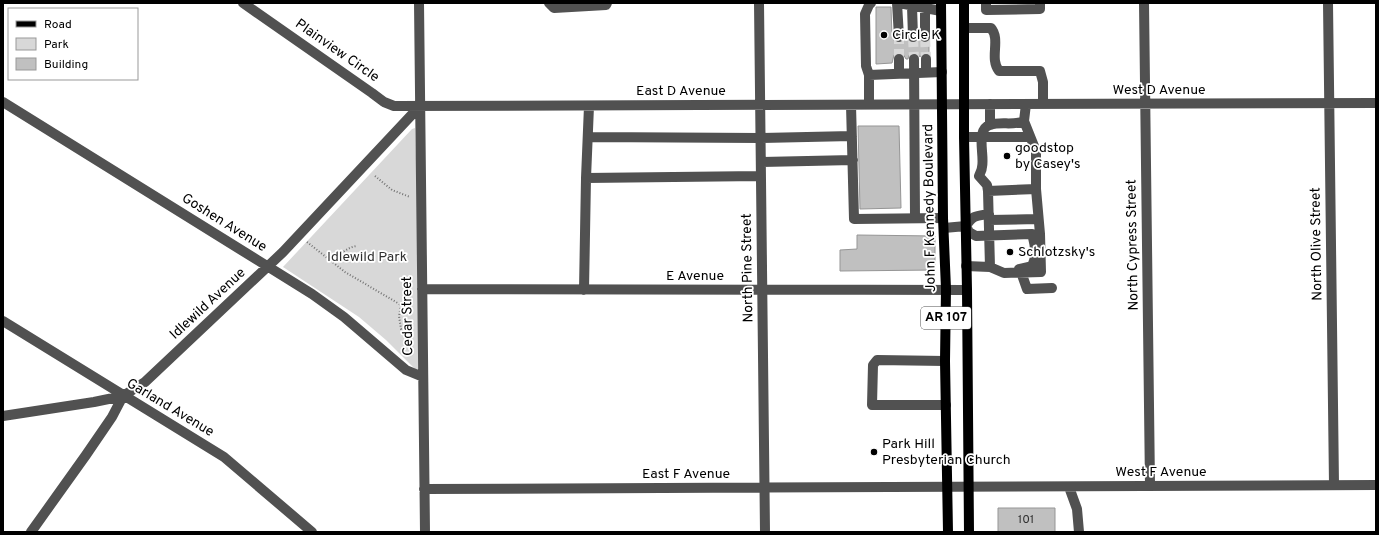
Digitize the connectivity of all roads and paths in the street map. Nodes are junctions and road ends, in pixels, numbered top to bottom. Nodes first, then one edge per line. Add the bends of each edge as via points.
1 (243, 3) edge
2 (419, 3) edge
3 (549, 3) edge
4 (607, 3) edge
5 (759, 3) edge
6 (872, 3) edge
7 (898, 3) edge
8 (964, 3) edge
9 (986, 3) edge
10 (1040, 3) edge
11 (1144, 3) edge
12 (1328, 3) edge
13 (577, 5) edge
14 (912, 6) junction
15 (941, 7) edge
16 (925, 8) junction
17 (964, 28) junction
18 (899, 37) tunnel mouth
19 (912, 37) tunnel mouth
20 (925, 37) tunnel mouth
21 (899, 59) tunnel mouth
22 (914, 59) tunnel mouth
23 (926, 59) tunnel mouth
24 (926, 72) junction
25 (942, 72) junction
26 (914, 73) junction
27 (899, 74) junction
28 (869, 75) junction
29 (3, 102) edge
30 (1376, 103) edge
31 (914, 104) junction
32 (942, 104) junction
33 (990, 104) junction
34 (1026, 104) junction
35 (1043, 104) junction
36 (1145, 104) junction
37 (1329, 104) junction
38 (760, 105) junction
39 (851, 105) junction
40 (869, 105) junction
41 (964, 105) junction
42 (420, 106) junction
43 (589, 106) junction
44 (1024, 121) junction
45 (990, 124) junction
46 (852, 136) junction
47 (588, 137) junction
48 (964, 137) junction
49 (982, 137) junction
50 (1030, 137) junction
51 (760, 138) junction
52 (853, 160) junction
53 (761, 162) junction
54 (375, 176) dead end
55 (761, 176) junction
56 (979, 176) junction
57 (586, 178) junction
58 (965, 178) junction
59 (1036, 189) junction
60 (988, 191) junction
61 (414, 199) dead end
62 (989, 217) junction
63 (915, 218) junction
64 (1038, 219) junction
65 (944, 223) junction
66 (966, 226) junction
67 (299, 235) junction
68 (989, 235) junction
69 (357, 246) dead end
70 (332, 262) junction
71 (268, 266) junction
72 (966, 266) junction
73 (990, 267) junction
74 (1021, 272) junction
75 (1004, 273) junction
76 (1052, 288) dead end
77 (422, 289) junction
78 (946, 289) junction
79 (584, 290) junction
80 (762, 290) junction
81 (967, 290) junction
82 (401, 305) junction
83 (422, 314) junction
84 (3, 321) edge
85 (406, 329) dead end
86 (945, 361) junction
87 (423, 377) junction
88 (123, 396) junction
89 (946, 405) junction
90 (3, 416) edge
91 (1334, 485) junction
92 (1376, 485) edge
93 (1150, 486) junction
94 (947, 487) junction
95 (969, 487) junction
96 (1069, 487) junction
97 (764, 488) junction
98 (424, 489) junction
99 (31, 532) edge
100 (312, 532) edge
101 (425, 532) edge
102 (765, 532) edge
103 (948, 532) edge
104 (970, 532) edge
105 (1079, 532) edge

1 - 42 street, Plainview Circle via 384,102 394,106
2 - 42 street, Cedar Street
3 - 13 street via 554,8
4 - 13 street
5 - 38 street, North Pine Street
6 - 28 street via 865,14 866,66
7 - 14 street
7 - 18 street
8 - 17 main road, AR 107
9 - 10 street via 986,10 1040,9
11 - 36 street, North Cypress Street
12 - 37 street, North Olive Street
14 - 16 street
14 - 19 street
15 - 16 street
15 - 25 main road, John F Kennedy Boulevard / AR 107
16 - 20 street
17 - 35 street via 991,28 995,33 995,66 999,72 1040,71
17 - 41 main road, AR 107
21 - 27 street
22 - 26 street
23 - 24 street
24 - 25 street
24 - 26 street
25 - 32 main road, John F Kennedy Boulevard / AR 107
26 - 27 street
26 - 31 street
27 - 28 street
28 - 40 street
29 - 71 street, Goshen Avenue
30 - 37 street, West D Avenue
31 - 32 street, East D Avenue
31 - 40 street, East D Avenue
31 - 63 street
32 - 41 street, West D Avenue
32 - 65 main road, John F Kennedy Boulevard / AR 107
33 - 34 street, West D Avenue
33 - 41 street, West D Avenue
33 - 45 street
34 - 35 street, West D Avenue
34 - 44 street
35 - 36 street, West D Avenue
36 - 37 street, West D Avenue
36 - 93 street, North Cypress Street
37 - 91 street, North Olive Street
38 - 39 street, East D Avenue
38 - 43 street, East D Avenue
38 - 51 street, North Pine Street
39 - 40 street, East D Avenue
39 - 46 street
41 - 48 main road, AR 107
42 - 43 street, East D Avenue
42 - 67 street, Idlewild Avenue
42 - 77 street, Cedar Street
43 - 47 street
44 - 45 street via 1018,124
44 - 50 street
45 - 49 street via 983,130
46 - 51 street
46 - 52 street
47 - 51 street
47 - 57 street
48 - 49 street
48 - 58 main road, AR 107
49 - 50 street
49 - 56 street via 983,166
50 - 59 street via 1036,151
51 - 53 street, North Pine Street
52 - 53 street
52 - 63 street via 854,219
53 - 55 street, North Pine Street
54 - 61 path via 392,190
55 - 57 street
55 - 80 street, North Pine Street
56 - 58 street
56 - 60 street via 987,185
57 - 79 street
58 - 66 main road, AR 107
59 - 60 street
59 - 64 street
60 - 62 street
62 - 64 street
62 - 66 street via 975,216
62 - 68 street
63 - 65 street
64 - 74 street via 1040,272
65 - 66 street
65 - 78 main road, John F Kennedy Boulevard / AR 107
66 - 68 street via 969,232 976,236
66 - 72 main road, AR 107
67 - 70 path
67 - 71 street, Idlewild Avenue
68 - 73 street
68 - 75 street via 1032,234 1035,260 1032,266
69 - 70 path via 346,250
70 - 82 path
71 - 87 street, Goshen Avenue via 344,317 406,370
71 - 88 street, Idlewild Avenue via 150,377
72 - 73 street
72 - 81 main road, AR 107
73 - 75 street
74 - 75 street
74 - 76 street via 1027,289
77 - 79 street, E Avenue
77 - 83 street, Cedar Street
78 - 80 street, E Avenue
78 - 81 street, E Avenue
78 - 86 main road, John F Kennedy Boulevard / AR 107
79 - 80 street, E Avenue
80 - 97 street, North Pine Street
81 - 95 main road, AR 107
82 - 83 path
82 - 85 path via 401,329
83 - 87 street, Cedar Street
84 - 88 street, Garland Avenue
86 - 89 main road, John F Kennedy Boulevard / AR 107
86 - 89 street via 877,360 873,365 872,405
87 - 98 street, Cedar Street
88 - 90 street
88 - 99 street, Idlewild Avenue via 112,417
88 - 100 street, Garland Avenue via 224,457
89 - 94 main road, John F Kennedy Boulevard / AR 107
91 - 92 street, West F Avenue
91 - 93 street, West F Avenue
93 - 96 street, West F Avenue
94 - 95 street, West F Avenue
94 - 97 street, East F Avenue
94 - 103 main road, John F Kennedy Boulevard / AR 107
95 - 96 street, West F Avenue
95 - 104 main road, AR 107
96 - 105 street via 1078,509
97 - 98 street, East F Avenue
97 - 102 street, North Pine Street
98 - 101 street, Cedar Street

